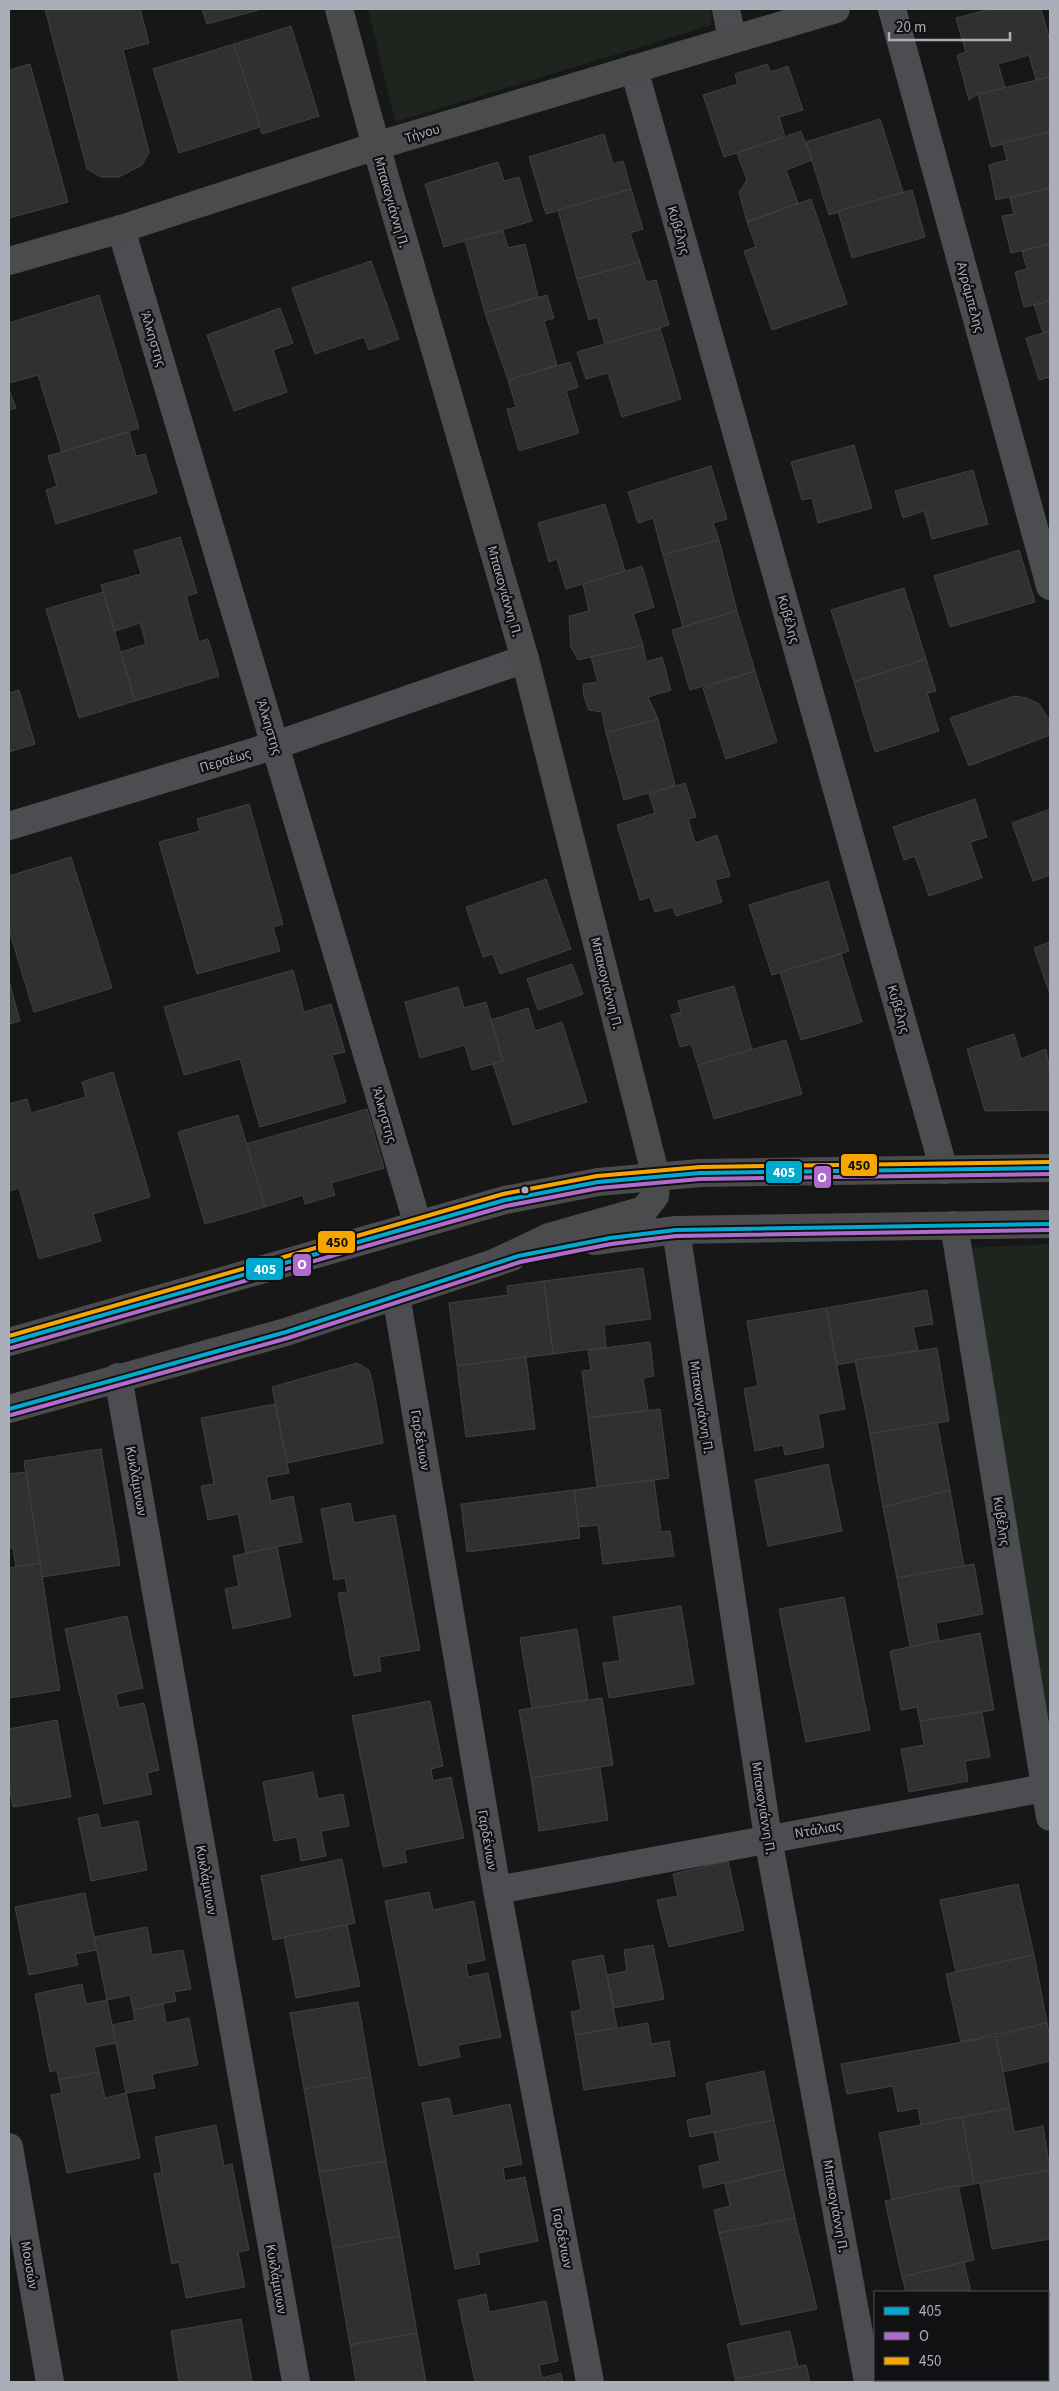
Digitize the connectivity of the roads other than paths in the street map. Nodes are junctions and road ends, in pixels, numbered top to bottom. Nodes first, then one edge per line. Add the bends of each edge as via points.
1 (339, 9) edge
2 (726, 9) edge
3 (836, 9) edge
4 (892, 9) edge
5 (732, 38) junction
6 (634, 69) junction
7 (376, 146) junction
8 (121, 229) junction
9 (9, 261) edge
10 (1050, 586) edge
11 (525, 660) junction
12 (276, 745) junction
13 (9, 826) edge
14 (1050, 1168) edge
15 (944, 1170) junction
16 (656, 1177) junction
17 (1050, 1224) edge
18 (418, 1225) junction
19 (954, 1225) junction
20 (676, 1230) junction
21 (494, 1263) junction
22 (396, 1295) junction
23 (9, 1342) edge
24 (118, 1378) junction
25 (9, 1409) edge
26 (1048, 1787) edge
27 (1050, 1817) edge
28 (768, 1838) junction
29 (497, 1890) junction
30 (9, 2147) edge
31 (50, 2382) edge
32 (296, 2382) edge
33 (590, 2382) edge
34 (868, 2382) edge

1 - 7 street, Μπακογιάννη Π.
2 - 5 street
3 - 5 street, Τήνου
4 - 10 street, Αγράμπελης
5 - 6 street, Τήνου
6 - 7 street, Τήνου
6 - 15 street, Κυβέλης
7 - 8 street, Τήνου
7 - 11 street, Μπακογιάννη Π.
8 - 9 street, Τήνου
8 - 12 street, Άλκηστης
11 - 12 street, Περσέως
11 - 16 street, Μπακογιάννη Π.
12 - 13 street, Περσέως
12 - 18 street, Άλκηστης
14 - 15 street
15 - 16 street via 700,1173
16 - 18 street via 598,1182 505,1200
16 - 21 street via 655,1196 644,1210 549,1237
17 - 19 street
18 - 23 street
19 - 20 street
19 - 26 street, Κυβέλης
20 - 21 street via 610,1238
20 - 28 street, Μπακογιάννη Π.
21 - 22 street
22 - 24 street via 286,1332
22 - 29 street, Γαρδένιων
24 - 25 street
24 - 32 street, Κυκλάμινων
26 - 27 street, Κυβέλης
26 - 28 street, Ντάλιας
28 - 29 street, Ντάλιας
28 - 34 street, Μπακογιάννη Π.
29 - 33 street, Γαρδένιων
30 - 31 street, Μουσών

